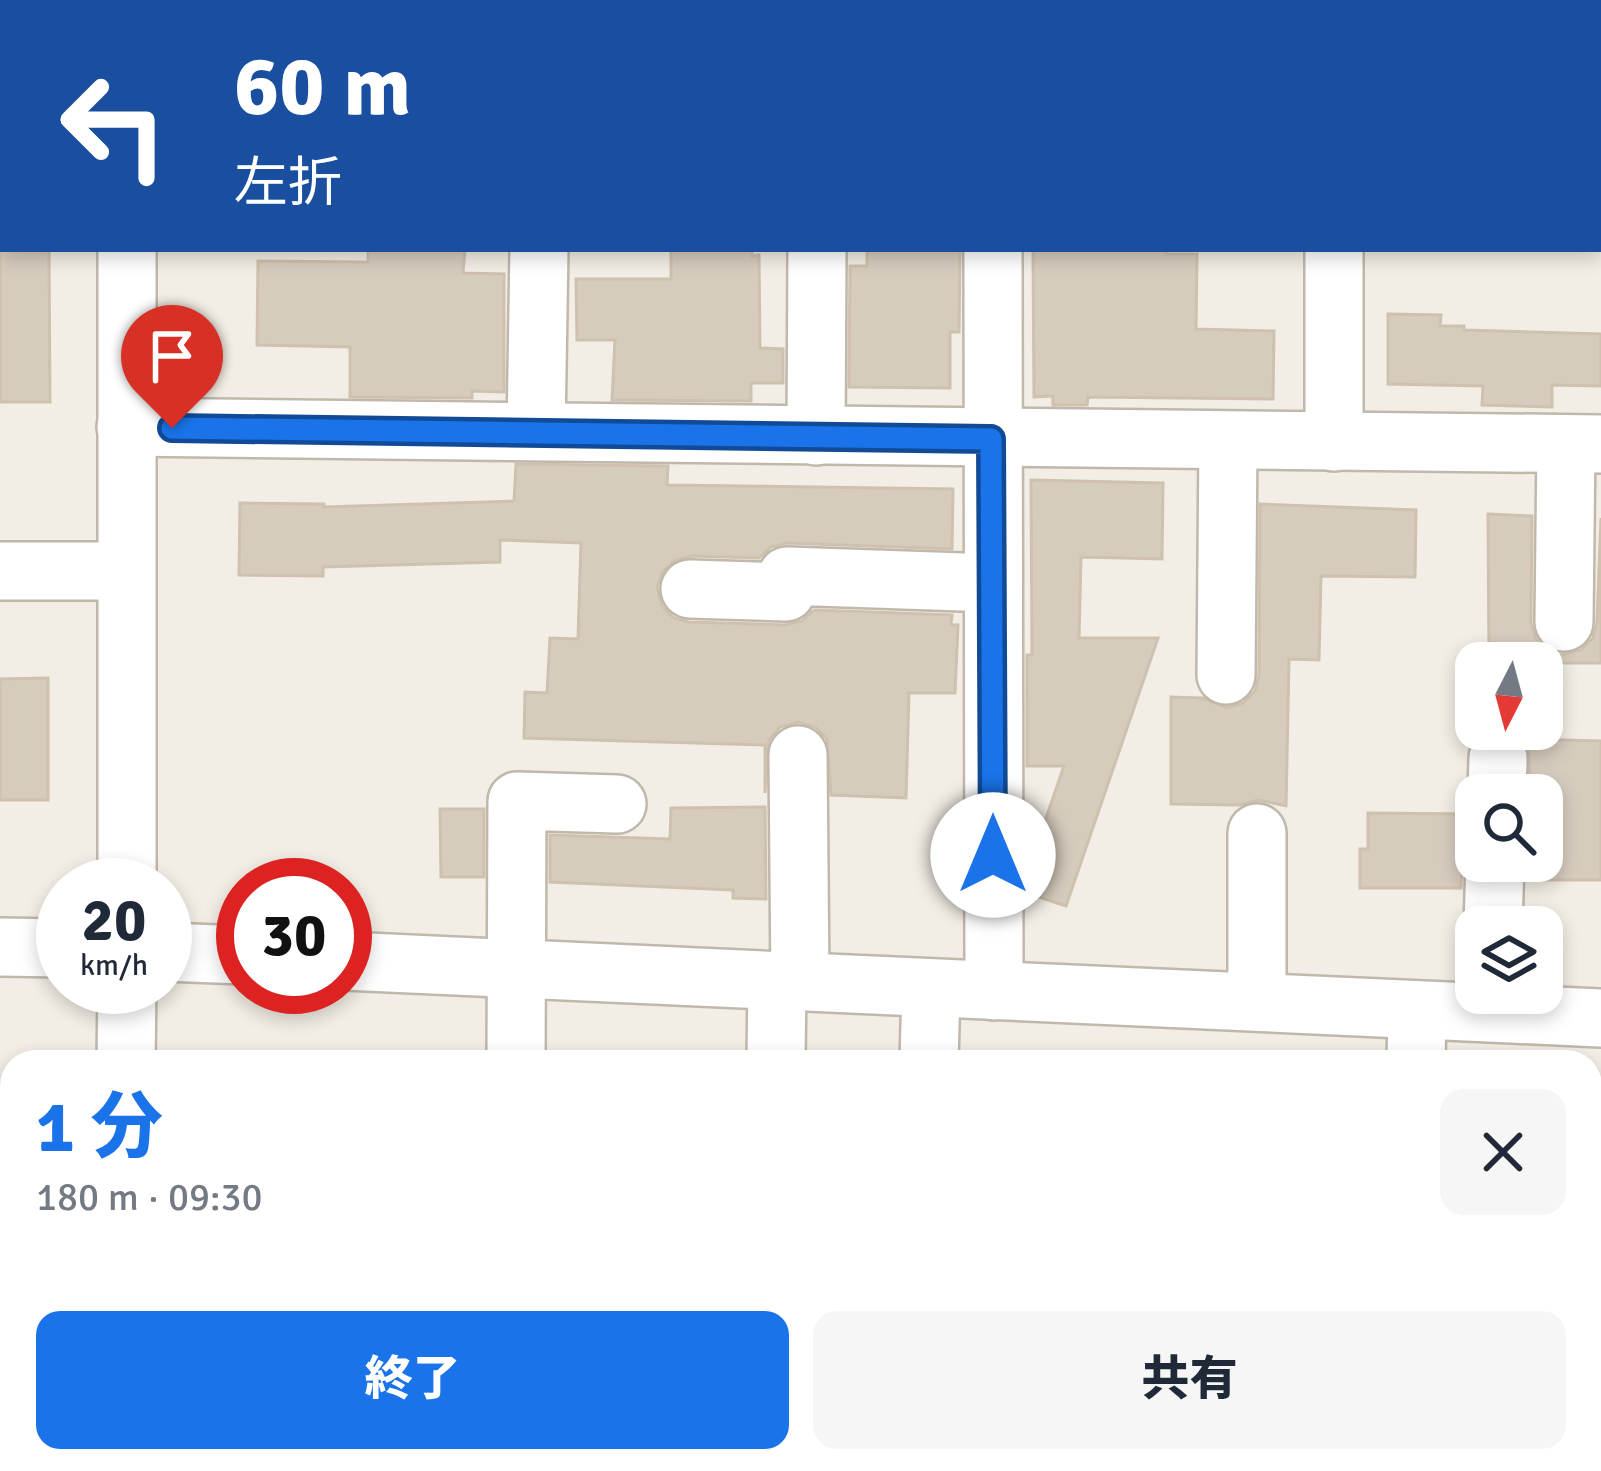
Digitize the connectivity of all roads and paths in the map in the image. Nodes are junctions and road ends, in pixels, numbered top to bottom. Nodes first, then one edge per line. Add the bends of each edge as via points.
1 (127, 252) edge
2 (539, 252) edge
3 (817, 252) edge
4 (993, 252) edge
5 (1334, 252) edge
6 (126, 427) junction
7 (536, 431) junction
8 (816, 436) junction
9 (991, 439) junction
10 (1228, 442) junction
11 (1334, 442) junction
12 (1583, 444) edge
13 (0, 571) edge
14 (126, 571) junction
15 (992, 583) junction
16 (690, 589) dead end
17 (1564, 622) dead end
18 (1226, 675) dead end
19 (798, 755) dead end
20 (617, 804) dead end
21 (1257, 833) dead end
22 (127, 858) edge
23 (0, 947) edge
24 (36, 948) edge
25 (372, 962) edge
26 (515, 970) junction
27 (789, 982) junction
28 (931, 988) junction
29 (994, 991) junction
30 (1257, 1003) junction
31 (1563, 1013) edge
32 (127, 1014) edge
33 (1465, 1014) edge
34 (1601, 1018) edge
35 (1416, 1036) edge
36 (126, 1050) edge
37 (516, 1050) edge
38 (778, 1050) edge
39 (929, 1050) edge

1 - 6 street
2 - 7 street
3 - 8 street
4 - 9 street
5 - 11 street
6 - 7 street
6 - 14 street
7 - 8 street
8 - 9 street
9 - 10 street
9 - 15 street
10 - 11 street
10 - 18 street
11 - 12 street
12 - 17 street
13 - 14 street
14 - 22 street
15 - 16 street via 787,576 787,592
15 - 29 street
19 - 27 street
20 - 26 street via 517,800
21 - 30 street
23 - 24 street
25 - 26 street
26 - 27 street
26 - 37 street
27 - 28 street
27 - 38 street
28 - 29 street
28 - 39 street
29 - 30 street
30 - 35 street
31 - 34 street
32 - 36 street
33 - 35 street

